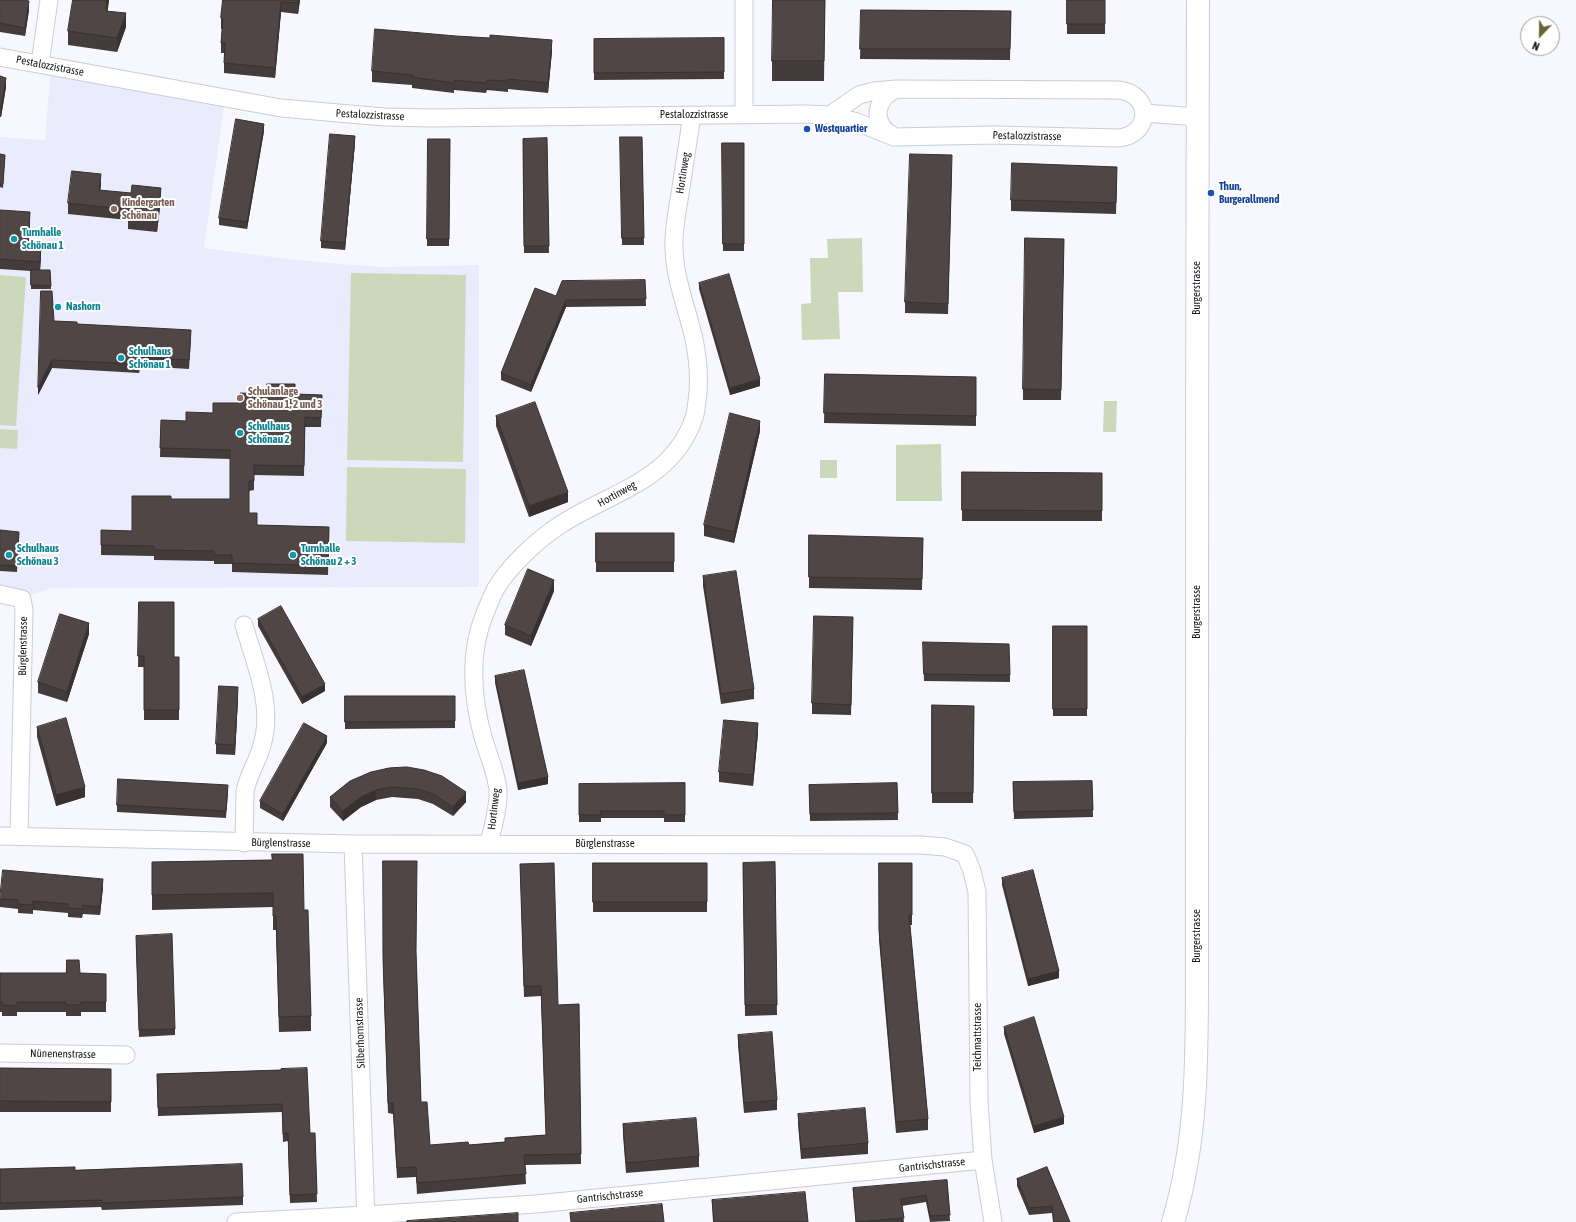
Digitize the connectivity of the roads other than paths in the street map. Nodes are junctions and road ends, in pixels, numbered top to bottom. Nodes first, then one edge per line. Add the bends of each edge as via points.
1 (49, 0) edge
2 (744, 0) edge
3 (1198, 0) edge
4 (0, 57) edge
5 (40, 64) junction
6 (896, 89) junction
7 (1144, 113) junction
8 (692, 115) junction
9 (744, 115) junction
10 (830, 115) junction
11 (1198, 117) junction
12 (894, 136) junction
13 (0, 594) edge
14 (244, 626) dead end
15 (0, 836) edge
16 (20, 836) junction
17 (244, 843) junction
18 (489, 843) junction
19 (353, 844) junction
20 (965, 854) joint
21 (0, 1053) edge
22 (126, 1055) dead end
23 (983, 1160) junction
24 (366, 1219) edge
25 (236, 1222) edge
26 (993, 1222) edge
27 (1173, 1222) edge

1 - 5 street
2 - 9 street, Pestalozzistrasse
3 - 11 main road, Burgerstrasse
4 - 5 street, Pestalozzistrasse
5 - 8 street, Pestalozzistrasse via 224,99 340,114 429,118
6 - 7 street via 1119,90 1136,96
6 - 10 street via 859,95
6 - 12 street via 884,96 878,116 884,128
7 - 11 street
7 - 12 street, Pestalozzistrasse via 1137,131 1119,138
8 - 9 street, Pestalozzistrasse
8 - 18 street, Hortinweg via 675,223 674,247 676,271 694,338 698,365 695,416 687,436 660,468 629,489 546,535 514,566 496,589 480,630 474,667 477,715 496,774 498,793
9 - 10 street, Pestalozzistrasse
10 - 12 street, Pestalozzistrasse
11 - 27 main road, Burgerstrasse via 1196,1032 1191,1132 1183,1183
13 - 16 street, Bürglenstrasse via 22,599 24,610
14 - 17 street, Bürglenstrasse via 264,692 266,727 262,745 246,783
15 - 16 street, Bürglenstrasse
16 - 17 street, Bürglenstrasse
17 - 19 street, Bürglenstrasse
18 - 19 street, Bürglenstrasse
18 - 20 street, Bürglenstrasse via 920,845 945,847
19 - 24 street, Silberhornstrasse
20 - 23 street, Teichmattstrasse via 977,892 979,1101
21 - 22 street, Nünenenstrasse
23 - 24 street, Gantrischstrasse
23 - 26 street, Teichmattstrasse
24 - 25 street, Gantrischstrasse

